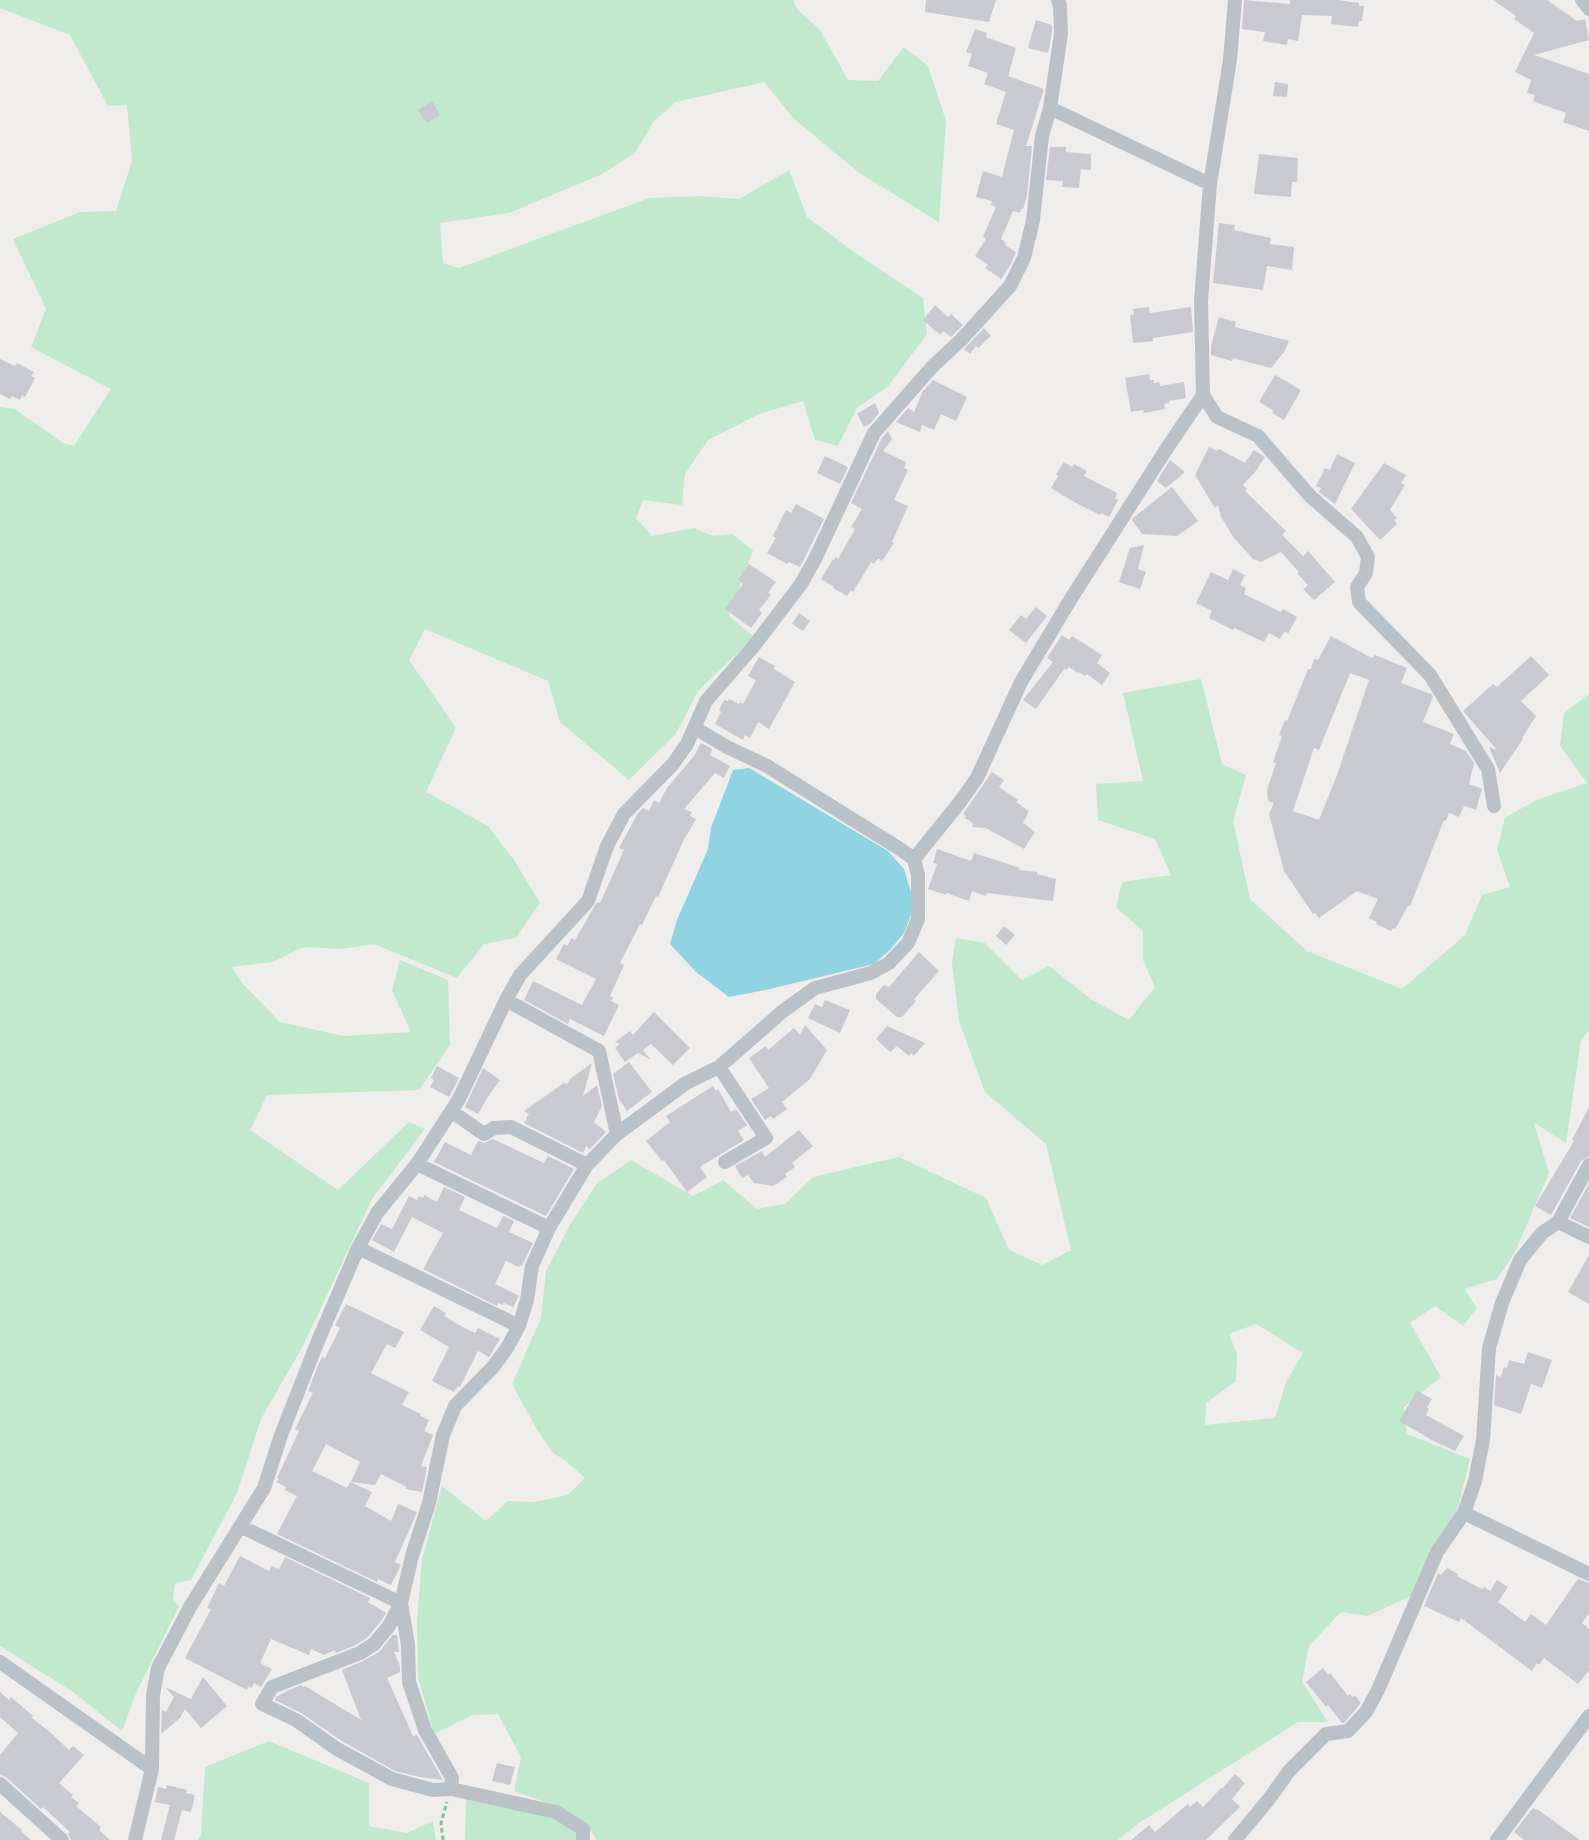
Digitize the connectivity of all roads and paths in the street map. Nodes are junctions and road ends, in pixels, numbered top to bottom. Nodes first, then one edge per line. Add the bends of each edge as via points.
1 (1058, 0) edge
2 (1235, 0) edge
3 (1582, 0) edge
4 (1589, 9) edge
5 (1050, 108) junction
6 (1210, 184) junction
7 (1203, 395) junction
8 (695, 728) junction
9 (1494, 806) dead end
10 (914, 859) junction
11 (506, 1000) junction
12 (719, 1067) junction
13 (451, 1111) junction
14 (617, 1134) junction
15 (725, 1162) dead end
16 (417, 1164) junction
17 (587, 1165) junction
18 (1589, 1165) edge
19 (1558, 1222) junction
20 (549, 1228) junction
21 (1589, 1237) edge
22 (358, 1248) junction
23 (519, 1326) junction
24 (1464, 1513) junction
25 (240, 1526) junction
26 (1589, 1574) edge
27 (401, 1603) junction
28 (0, 1662) edge
29 (1589, 1716) edge
30 (152, 1769) junction
31 (0, 1784) edge
32 (451, 1789) junction
33 (62, 1840) edge
34 (135, 1840) edge
35 (443, 1840) edge
36 (584, 1840) edge
37 (1235, 1840) edge
38 (1497, 1840) edge

1 - 5 street via 1061,34
2 - 6 street via 1230,60
3 - 4 street
5 - 6 street
5 - 8 street via 1042,136 1033,220 1024,258 1010,286 874,433 801,584 706,700
6 - 7 street via 1201,301
7 - 9 street via 1217,417 1258,436 1310,496 1358,537 1368,557 1366,573 1357,587 1359,602 1430,675 1488,768
7 - 10 street via 1021,682 977,778
8 - 10 street via 767,766
8 - 11 street via 673,764 624,814 607,846 588,901 520,975
10 - 12 street via 918,919 908,943 889,963 871,973 815,988
11 - 13 street
11 - 14 street via 599,1051
12 - 14 street via 686,1083
12 - 15 street via 766,1138
13 - 16 street
13 - 17 street via 484,1134 494,1128 511,1127
14 - 17 street
16 - 20 street
16 - 22 street via 377,1213
17 - 20 street
18 - 19 street
19 - 21 street
19 - 24 street via 1542,1233 1520,1260 1502,1303 1489,1348 1483,1440
20 - 23 street via 532,1266
22 - 23 street
22 - 25 street via 281,1435 264,1488
23 - 27 street via 493,1367 455,1406 443,1435
24 - 26 street
24 - 37 street via 1437,1552 1366,1712 1348,1731 1326,1734 1288,1771
25 - 27 street
25 - 30 street via 158,1668 153,1695
27 - 32 street via 409,1682 425,1730 452,1778
27 - 32 street via 374,1644 272,1687 262,1704 296,1720 337,1749 392,1779 433,1790
28 - 30 street
29 - 38 street
30 - 34 street
31 - 33 street
32 - 35 path via 441,1823
32 - 36 street via 556,1812 583,1829

